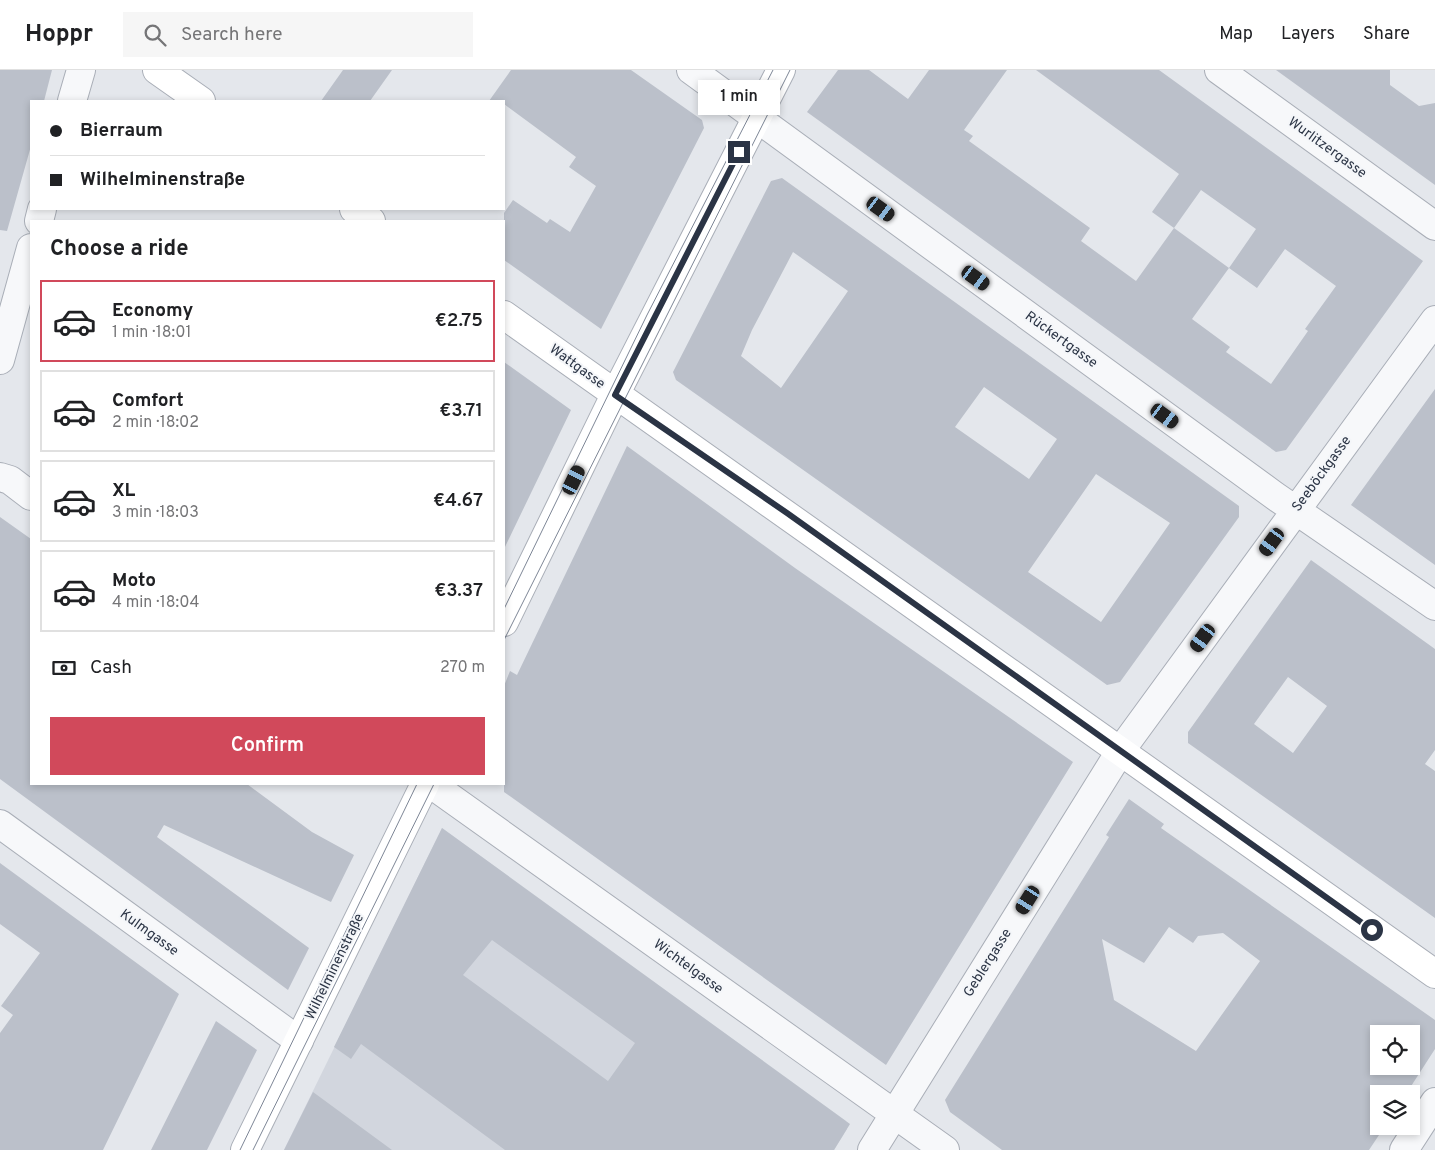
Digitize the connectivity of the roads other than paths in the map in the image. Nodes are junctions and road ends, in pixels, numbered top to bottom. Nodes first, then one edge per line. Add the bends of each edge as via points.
1 (81, 70) edge
2 (157, 70) edge
3 (691, 70) edge
4 (781, 70) edge
5 (1219, 70) edge
6 (72, 100) edge
7 (200, 100) edge
8 (756, 118) junction
9 (355, 210) edge
10 (370, 220) edge
11 (1435, 226) edge
12 (30, 252) edge
13 (505, 316) edge
14 (1435, 320) edge
15 (0, 360) edge
16 (615, 395) junction
17 (0, 477) edge
18 (30, 495) edge
19 (1296, 510) junction
20 (1435, 606) edge
21 (505, 620) edge
22 (1121, 750) junction
23 (424, 785) edge
24 (432, 785) edge
25 (0, 824) edge
26 (1435, 974) edge
27 (299, 1041) junction
28 (1435, 1102) edge
29 (894, 1114) junction
30 (245, 1150) edge
31 (872, 1150) edge
32 (945, 1150) edge
33 (1404, 1150) edge

1 - 6 street
2 - 7 main road
3 - 8 street, Rückertgasse
4 - 8 main road
5 - 11 street, Wurlitzergasse
8 - 16 main road
8 - 19 street, Rückertgasse
9 - 10 main road
12 - 15 street
13 - 16 main road, Wattgasse
14 - 19 street, Seeböckgasse
16 - 21 main road
16 - 22 main road, Wattgasse
17 - 18 street via 10,480
19 - 20 street, Rückertgasse
19 - 22 street, Seeböckgasse
22 - 26 main road, Wattgasse
22 - 29 street, Geblergasse
23 - 27 main road, Wilhelminenstraße
24 - 29 street, Wichtelgasse
25 - 27 street, Kulmgasse
27 - 30 main road, Wilhelminenstraße
28 - 33 street
29 - 31 street, Geblergasse
29 - 32 street, Wichtelgasse

